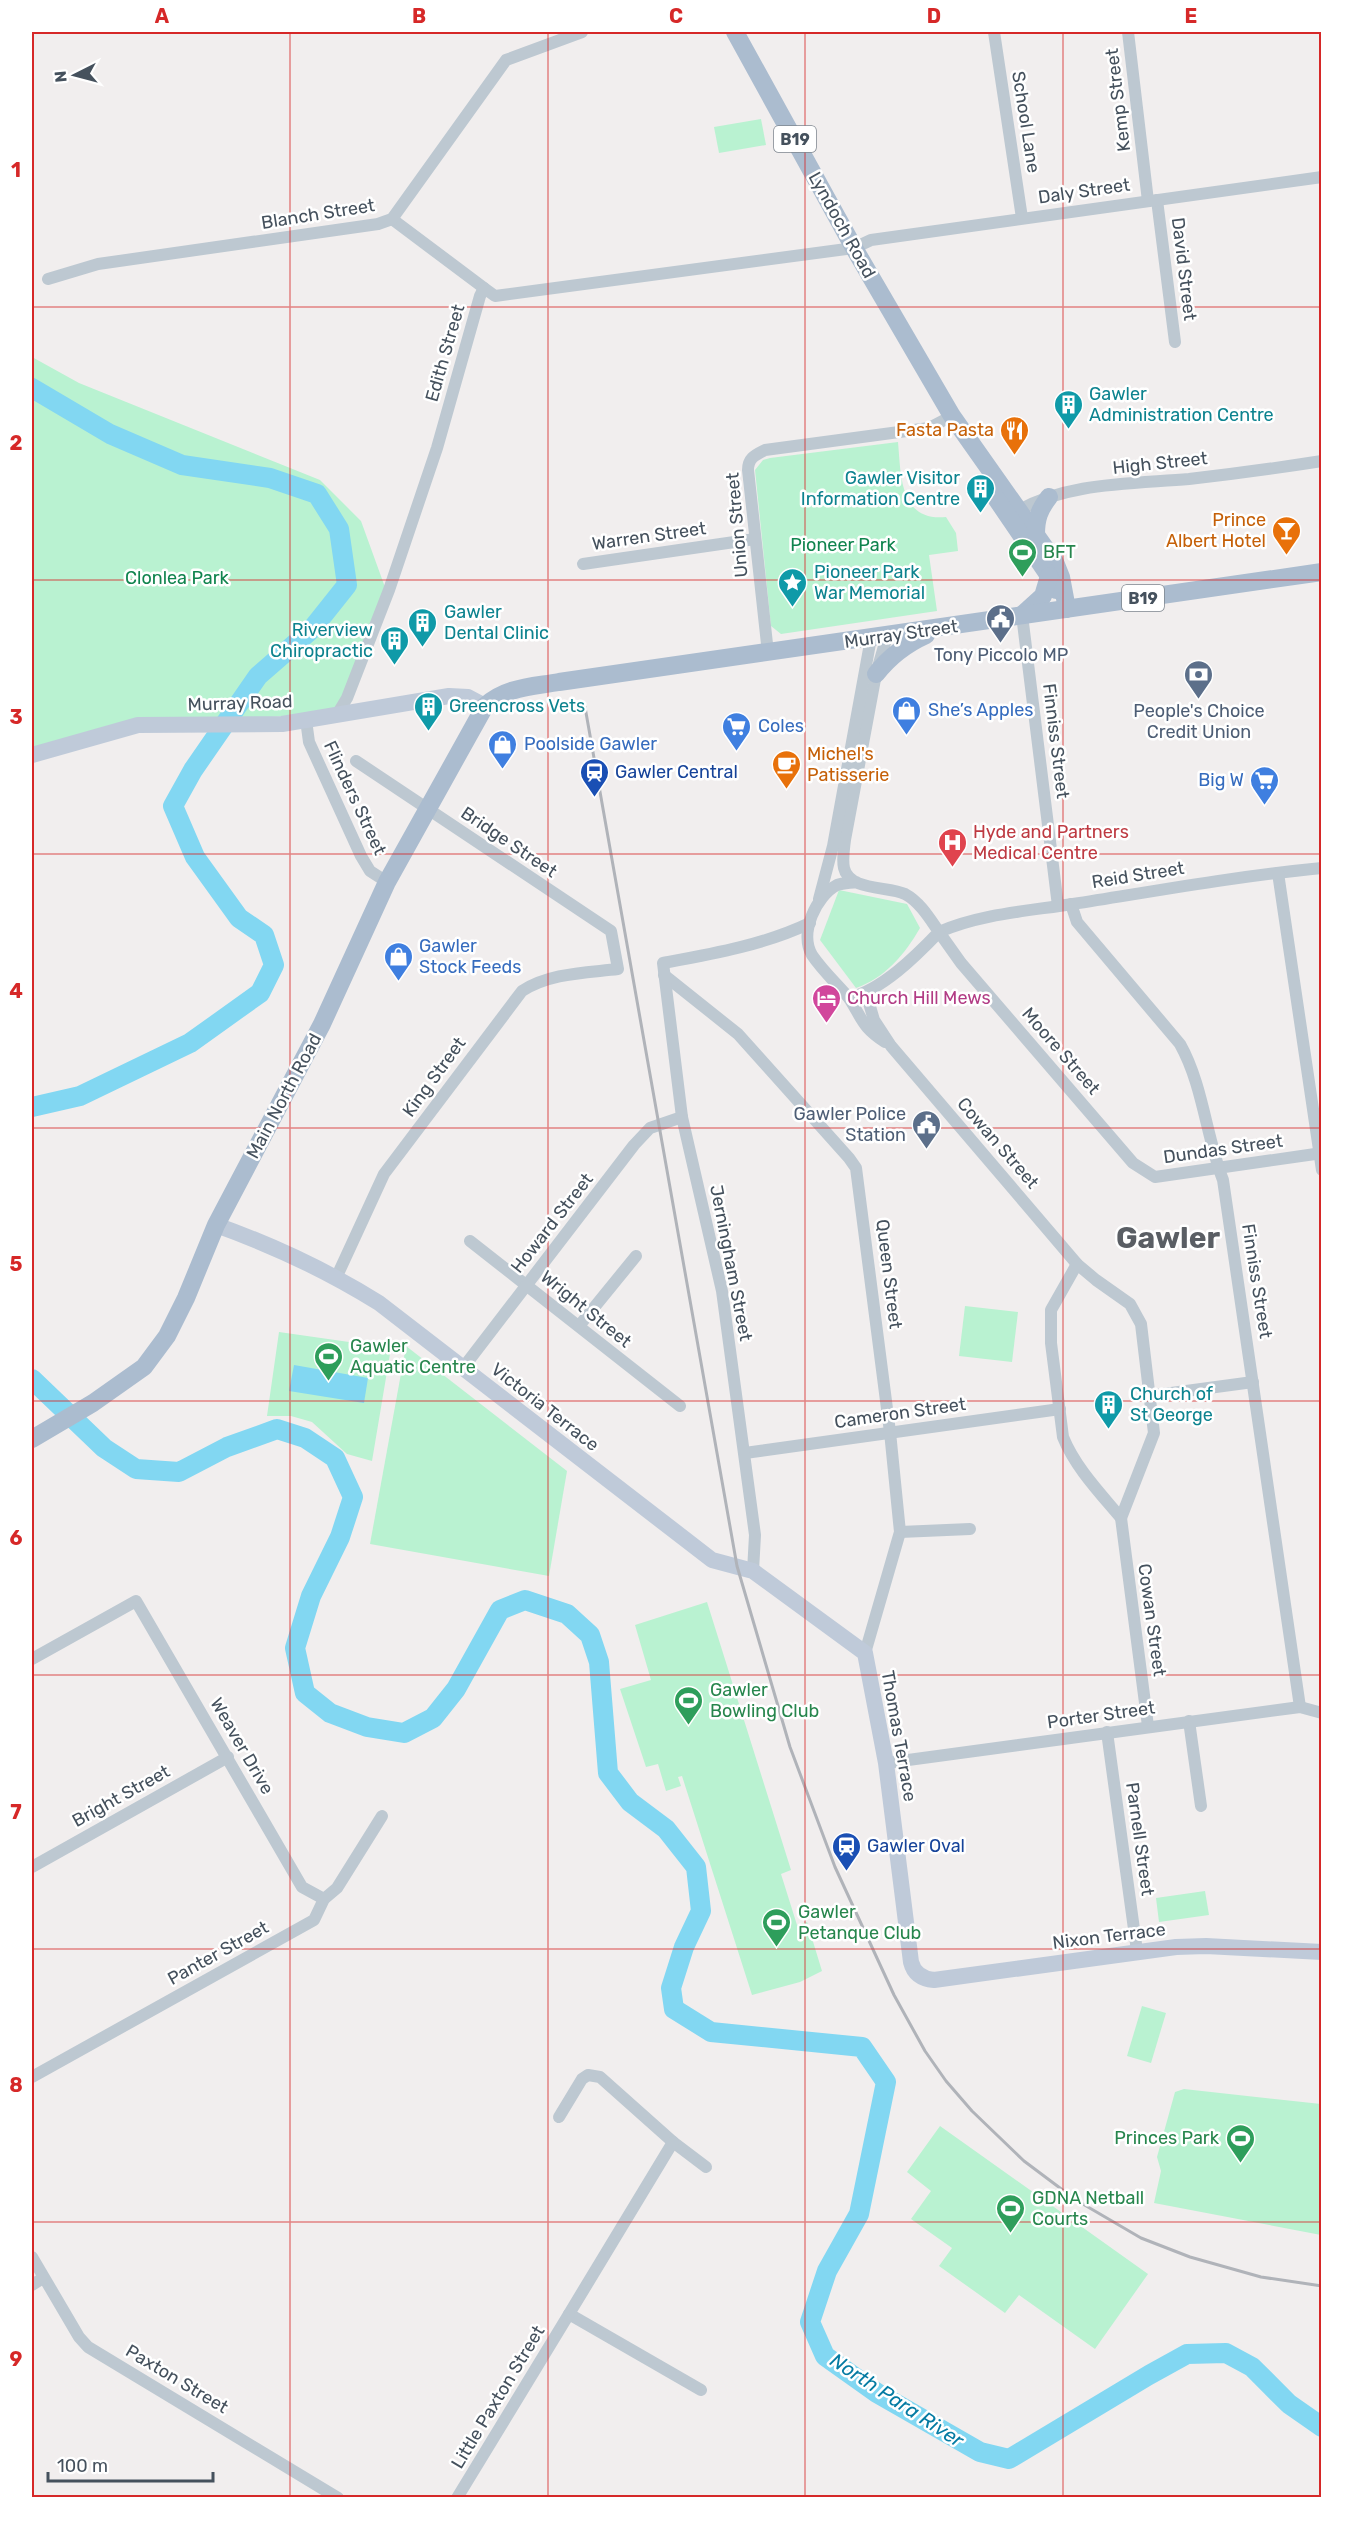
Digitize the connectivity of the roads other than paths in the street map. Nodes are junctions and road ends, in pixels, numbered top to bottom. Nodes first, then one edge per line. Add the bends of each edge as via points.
1 (582, 32) edge
2 (735, 32) edge
3 (994, 32) edge
4 (1128, 32) edge
5 (1322, 177) edge
6 (1152, 200) junction
7 (1022, 218) junction
8 (392, 219) junction
9 (854, 248) junction
10 (48, 279) dead end
11 (484, 288) junction
12 (1175, 342) dead end
13 (952, 416) junction
14 (1322, 461) edge
15 (1049, 498) junction
16 (1014, 513) junction
17 (1036, 534) junction
18 (756, 539) junction
19 (583, 564) dead end
20 (1052, 569) junction
21 (1322, 572) edge
22 (1097, 604) junction
23 (1063, 609) junction
24 (1022, 615) junction
25 (939, 628) junction
26 (879, 637) junction
27 (845, 642) junction
28 (768, 653) junction
29 (872, 667) junction
30 (485, 706) junction
31 (338, 713) junction
32 (306, 720) junction
33 (32, 755) edge
34 (356, 761) dead end
35 (427, 809) junction
36 (1322, 868) edge
37 (1278, 873) junction
38 (387, 882) junction
39 (856, 882) junction
40 (818, 903) junction
41 (1064, 905) junction
42 (926, 915) junction
43 (962, 922) junction
44 (810, 923) junction
45 (939, 932) junction
46 (919, 952) junction
47 (961, 963) junction
48 (618, 969) joint
49 (663, 969) junction
50 (866, 993) junction
51 (849, 998) junction
52 (891, 1046) junction
53 (681, 1118) junction
54 (1320, 1154) edge
55 (1133, 1163) joint
56 (1219, 1168) junction
57 (1322, 1170) edge
58 (216, 1225) junction
59 (470, 1241) dead end
60 (636, 1256) dead end
61 (1077, 1264) junction
62 (337, 1276) junction
63 (527, 1284) junction
64 (579, 1326) junction
65 (463, 1368) junction
66 (1254, 1382) junction
67 (1149, 1396) junction
68 (680, 1406) dead end
69 (1060, 1409) junction
70 (890, 1432) junction
71 (32, 1439) edge
72 (745, 1453) junction
73 (1121, 1518) junction
74 (970, 1529) dead end
75 (900, 1532) junction
76 (753, 1571) junction
77 (865, 1653) junction
78 (32, 1659) edge
79 (1300, 1707) junction
80 (1322, 1713) edge
81 (1190, 1721) junction
82 (1149, 1726) junction
83 (1107, 1732) junction
84 (228, 1757) junction
85 (886, 1763) junction
86 (1201, 1806) dead end
87 (382, 1816) dead end
88 (32, 1867) edge
89 (324, 1899) junction
90 (1137, 1951) junction
91 (1322, 1952) edge
92 (911, 1962) joint
93 (32, 2077) edge
94 (559, 2117) dead end
95 (673, 2142) junction
96 (706, 2167) dead end
97 (32, 2258) edge
98 (43, 2278) junction
99 (32, 2285) edge
100 (569, 2314) junction
101 (701, 2390) dead end
102 (338, 2498) edge
103 (458, 2498) edge

1 - 8 street, Blanch Street via 506,60
2 - 9 main road, Lyndoch Road / B19
3 - 7 street, School Lane
4 - 6 street, Kemp Street
5 - 6 street, Daly Street
6 - 7 street, Daly Street
6 - 12 street, David Street
7 - 9 street, Daly Street via 871,240
8 - 10 street, Blanch Street via 98,264
8 - 11 street
9 - 11 street, Edith Street via 495,296
9 - 13 main road, Lyndoch Road / B19
11 - 31 street, Edith Street via 437,448 389,590
13 - 16 main road, Lyndoch Road / B19
13 - 18 street, Union Street via 929,428 757,454 748,465
14 - 15 street, High Street via 1244,473 1142,481
15 - 16 street, High Street
15 - 17 main road via 1040,508
16 - 17 main road, Lyndoch Road / B19
16 - 20 main road, Lyndoch Road / B19
17 - 20 main road, Lyndoch Road / B19
18 - 19 street, Warren Street
18 - 28 street, Union Street
20 - 22 main road, B19
20 - 23 main road, Lyndoch Road / B19
20 - 24 main road via 1043,596
21 - 22 main road, Murray Street / B19
22 - 23 main road, Murray Street / B19
23 - 24 main road, Murray Street
24 - 25 main road, Murray Street
24 - 41 street, Finniss Street
25 - 26 main road, Murray Street
25 - 29 main road
26 - 27 main road, Murray Street
26 - 29 street
27 - 28 main road, Murray Street
27 - 29 street via 857,646
28 - 30 main road, Murray Street via 511,690
29 - 39 street via 844,840 845,871
29 - 40 street
30 - 31 street, Murray Road via 468,697 449,696
30 - 35 main road, Main North Road
31 - 32 street, Murray Road
32 - 33 street, Murray Road via 122,728
32 - 38 street, Flinders Street via 309,742 361,856 370,871
34 - 35 street, Bridge Street
35 - 38 main road, Main North Road
35 - 48 street, Bridge Street via 611,931
36 - 37 street, Reid Street
37 - 41 street, Reid Street
37 - 54 street
38 - 58 main road, Main North Road via 322,1024
39 - 40 street via 835,886
39 - 42 street via 901,892
40 - 44 street
41 - 43 street, Reid Street
41 - 56 street, Finniss Street via 1180,1044 1189,1060
42 - 43 street, Reid Street
42 - 45 street
43 - 45 street, Reid Street
44 - 49 street
44 - 51 street via 811,953
45 - 46 street
45 - 47 street, Moore Street
46 - 47 street, Moore Street via 936,945
46 - 50 street
47 - 55 street, Moore Street
48 - 62 street, King Street via 550,978 522,991 384,1174
49 - 53 street, Jerningham Street
49 - 70 street, Queen Street via 738,1034 856,1168
50 - 51 street
50 - 52 street, Cowan Street via 874,1020
51 - 52 street, Cowan Street via 870,1032
52 - 61 street, Cowan Street
53 - 63 street, Howard Street via 651,1128 634,1145
53 - 72 street, Jerningham Street via 722,1291
54 - 56 street, Dundas Street
54 - 57 street
55 - 56 street, Dundas Street via 1155,1177
56 - 66 street, Finniss Street
58 - 62 street, Victoria Terrace via 276,1247
58 - 71 main road, Main North Road via 167,1336 144,1367
59 - 63 street, Wright Street
60 - 64 street
61 - 67 street, Cowan Street via 1130,1304 1136,1313
61 - 69 street via 1051,1310
62 - 65 street, Victoria Terrace via 406,1322
63 - 64 street, Wright Street
63 - 65 street, Howard Street
64 - 68 street, Wright Street
65 - 76 street, Victoria Terrace via 712,1560
66 - 67 street
66 - 79 street, Finniss Street
67 - 73 street, Cowan Street via 1152,1442
69 - 70 street, Cameron Street
69 - 73 street via 1066,1446
70 - 72 street, Cameron Street
70 - 75 street, Queen Street
72 - 76 street, Jerningham Street via 755,1535
73 - 82 street, Cowan Street
74 - 75 street
75 - 77 street, Queen Street
76 - 77 street, Thomas Terrace
77 - 85 street, Thomas Terrace
78 - 84 street, Weaver Drive via 136,1601
79 - 80 street, Porter Street
79 - 81 street, Porter Street
81 - 82 street, Porter Street
81 - 86 street
82 - 83 street, Porter Street
83 - 85 street, Porter Street
83 - 90 street, Parnell Street
84 - 88 street, Bright Street
84 - 89 street, Weaver Drive via 302,1887
85 - 92 street, Thomas Terrace
87 - 89 street, Panter Street via 337,1888
89 - 93 street, Panter Street via 314,1920
90 - 91 street, Nixon Terrace via 1206,1946
90 - 92 street, Nixon Terrace via 934,1980 919,1975
94 - 95 street via 582,2079 588,2075 600,2077
95 - 96 street
95 - 100 street, Little Paxton Street
97 - 98 street, Paxton Street
98 - 99 street
98 - 102 street, Paxton Street via 88,2347
100 - 101 street
100 - 103 street, Little Paxton Street

